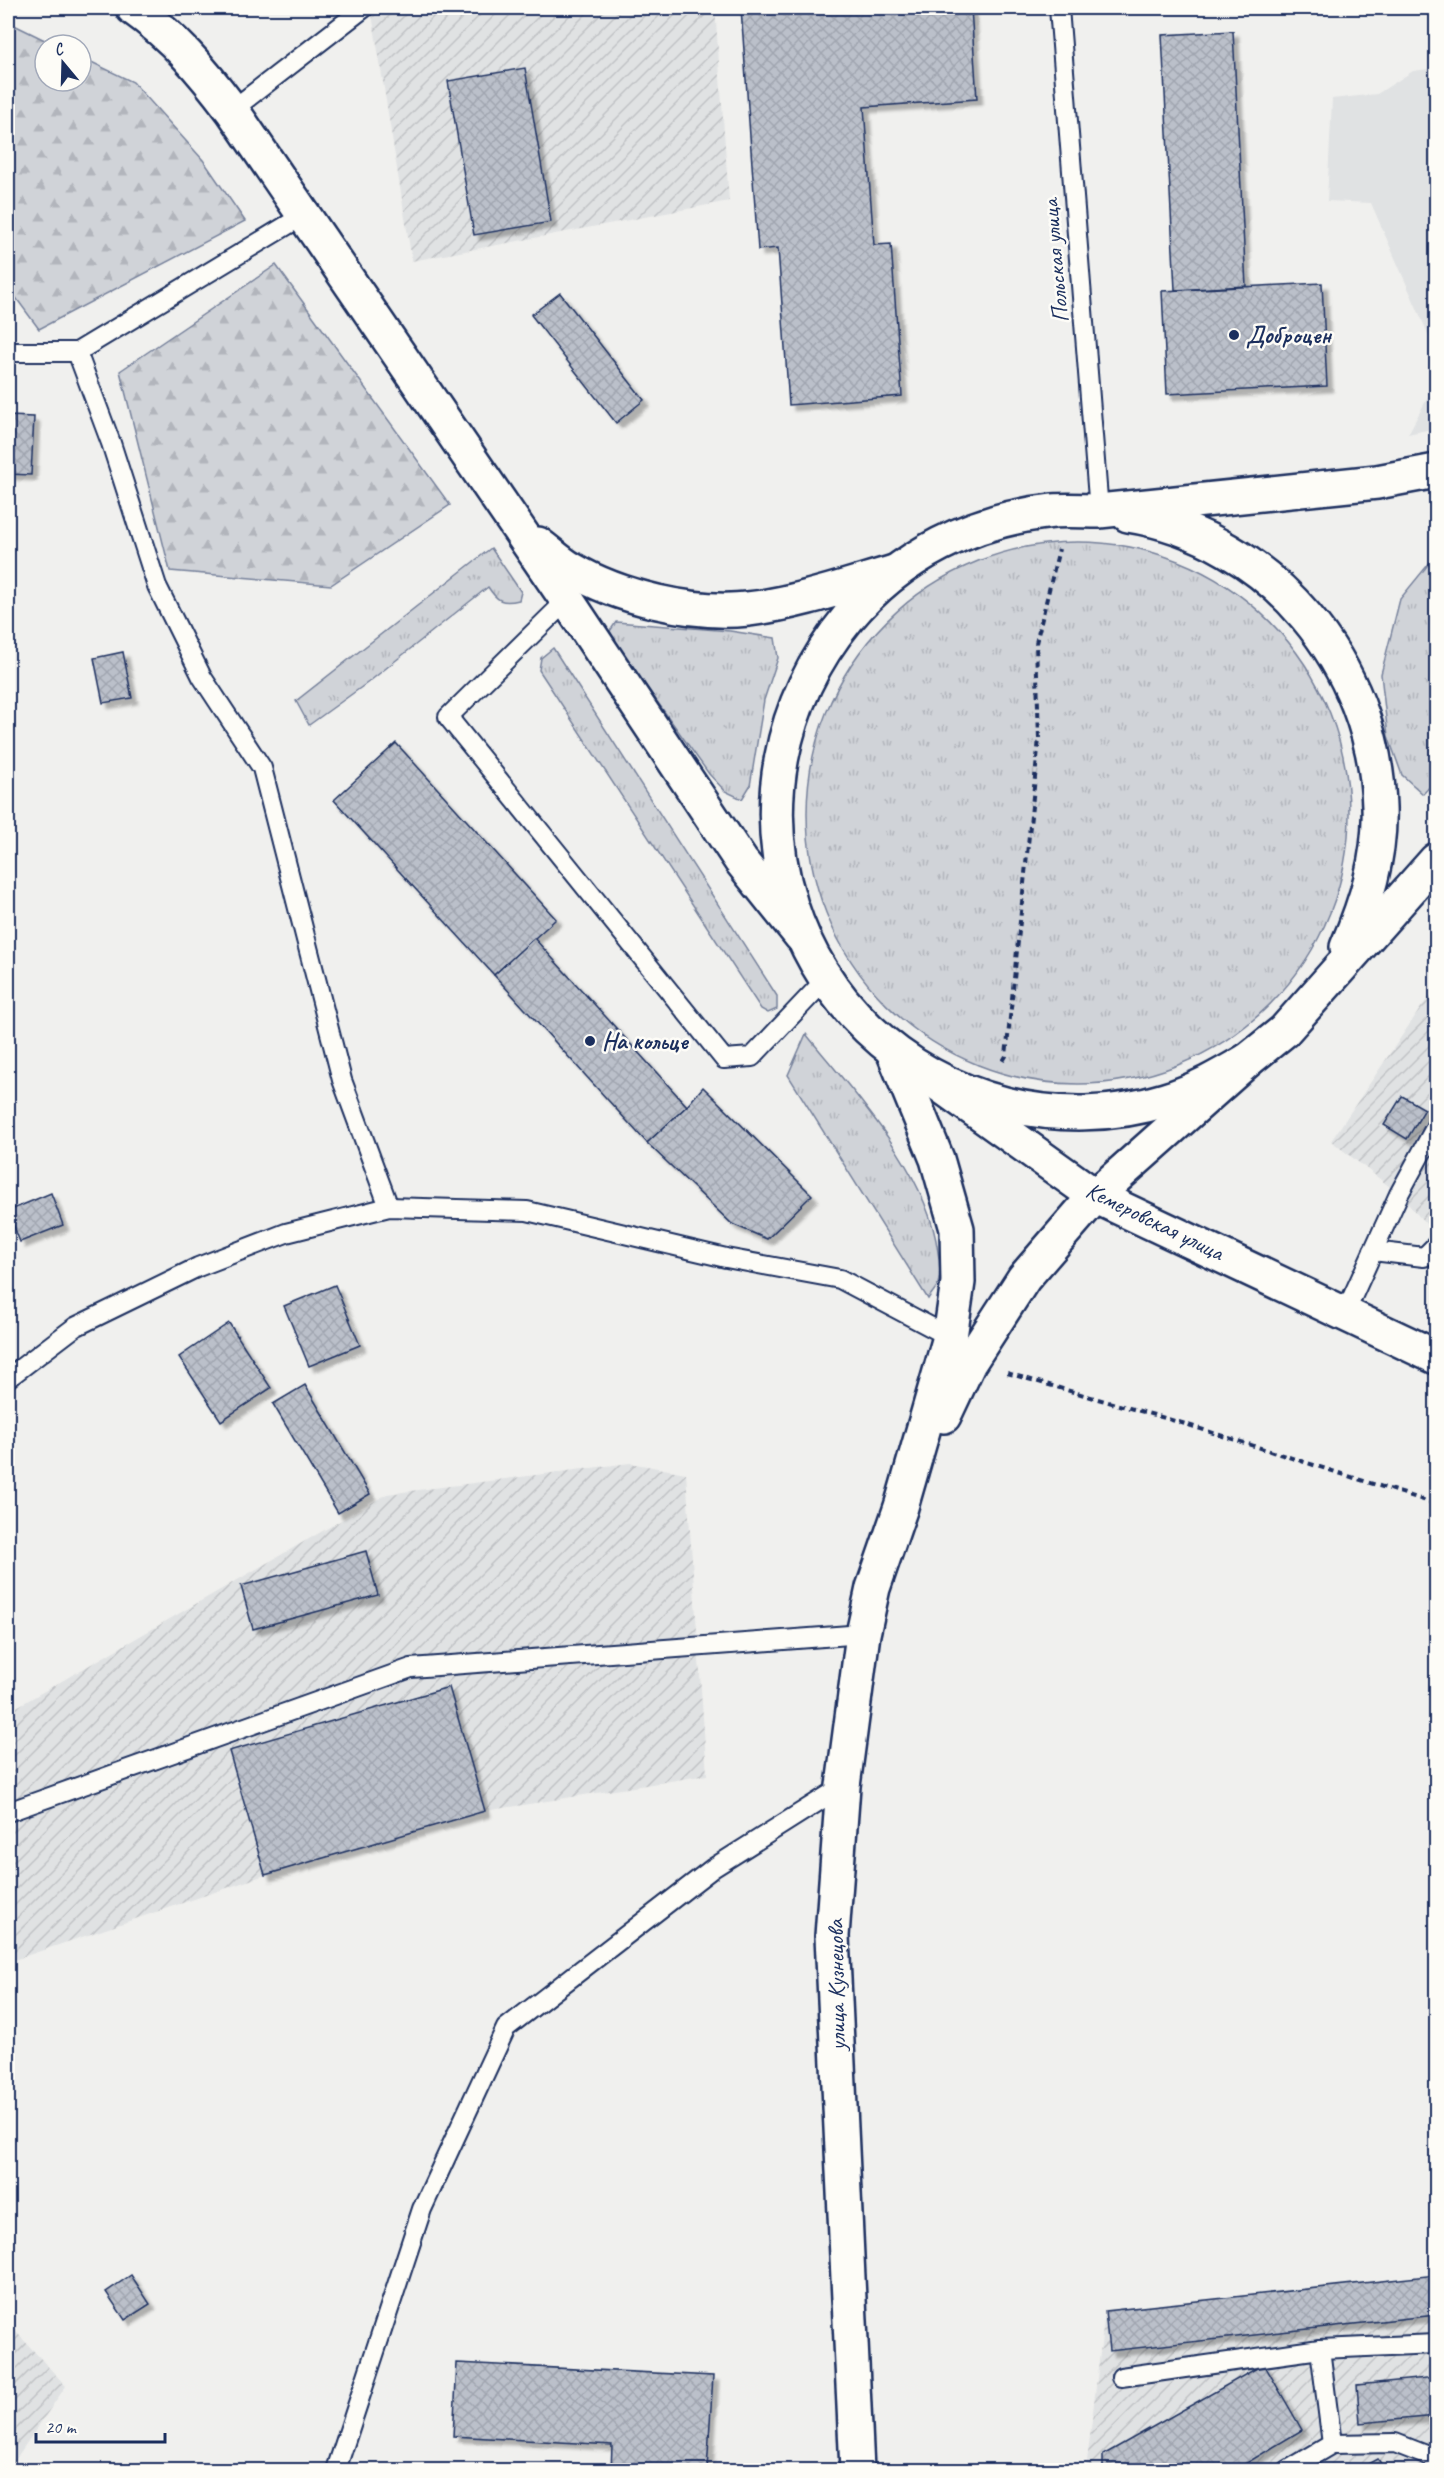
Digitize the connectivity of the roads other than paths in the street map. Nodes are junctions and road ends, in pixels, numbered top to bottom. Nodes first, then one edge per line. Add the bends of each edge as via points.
1 (133, 8) edge
2 (364, 8) edge
3 (1059, 8) edge
4 (232, 110) junction
5 (304, 215) junction
6 (8, 352) edge
7 (77, 352) junction
8 (1437, 471) edge
9 (1099, 511) junction
10 (520, 531) junction
11 (894, 572) junction
12 (567, 600) junction
13 (1437, 860) edge
14 (804, 940) junction
15 (826, 979) junction
16 (1316, 997) junction
17 (893, 1051) junction
18 (1248, 1060) junction
19 (1437, 1126) edge
20 (1095, 1196) junction
21 (389, 1207) junction
22 (1437, 1245) edge
23 (1373, 1251) junction
24 (1344, 1312) junction
25 (959, 1350) junction
26 (1437, 1357) edge
27 (8, 1378) edge
28 (863, 1634) junction
29 (843, 1786) junction
30 (8, 1812) edge
31 (1437, 2344) edge
32 (1320, 2349) junction
33 (1121, 2377) dead end
34 (1332, 2444) junction
35 (1437, 2459) edge
36 (336, 2470) edge
37 (857, 2470) edge
38 (1288, 2470) edge

1 - 4 main road via 160,27 201,68
2 - 4 lane
3 - 9 lane, Польская улица
4 - 5 main road
5 - 7 lane
5 - 10 main road
6 - 7 lane
7 - 21 lane via 157,586 202,677 262,768 342,1080
8 - 9 main road via 1377,482
9 - 11 main road via 1055,511 970,530
9 - 16 main road via 1142,517 1191,532 1236,555 1277,585 1312,621 1340,663 1361,709 1376,768 1376,858 1364,908 1344,954
10 - 11 main road via 571,569 628,594 697,609 746,609 789,602
10 - 12 main road
11 - 14 main road via 860,603 808,676 791,718 780,762 776,807 778,853 788,897
12 - 14 main road via 741,861
12 - 15 lane via 448,717 724,1059 752,1057
13 - 16 main road
14 - 15 main road
15 - 17 main road via 857,1017
16 - 18 main road via 1284,1031
17 - 18 main road via 935,1077 980,1097 1026,1109 1060,1112 1118,1110 1164,1101
17 - 20 main road, Кемеровская улица
17 - 25 main road via 937,1159 957,1228
18 - 20 main road
19 - 23 lane
20 - 24 main road, Кемеровская улица
20 - 25 main road
21 - 25 lane via 527,1211 726,1258 840,1279
21 - 27 lane via 286,1233 198,1267 75,1328
22 - 23 lane via 1424,1257
23 - 24 lane
24 - 26 main road, Кемеровская улица
25 - 28 main road, улица Кузнецова via 873,1588
28 - 29 main road, улица Кузнецова
28 - 30 lane via 411,1668
29 - 36 lane via 713,1868 506,2028 422,2209
29 - 37 main road, улица Кузнецова via 832,1936
31 - 32 lane
32 - 33 lane
32 - 34 lane
34 - 35 lane via 1395,2443
34 - 38 lane

